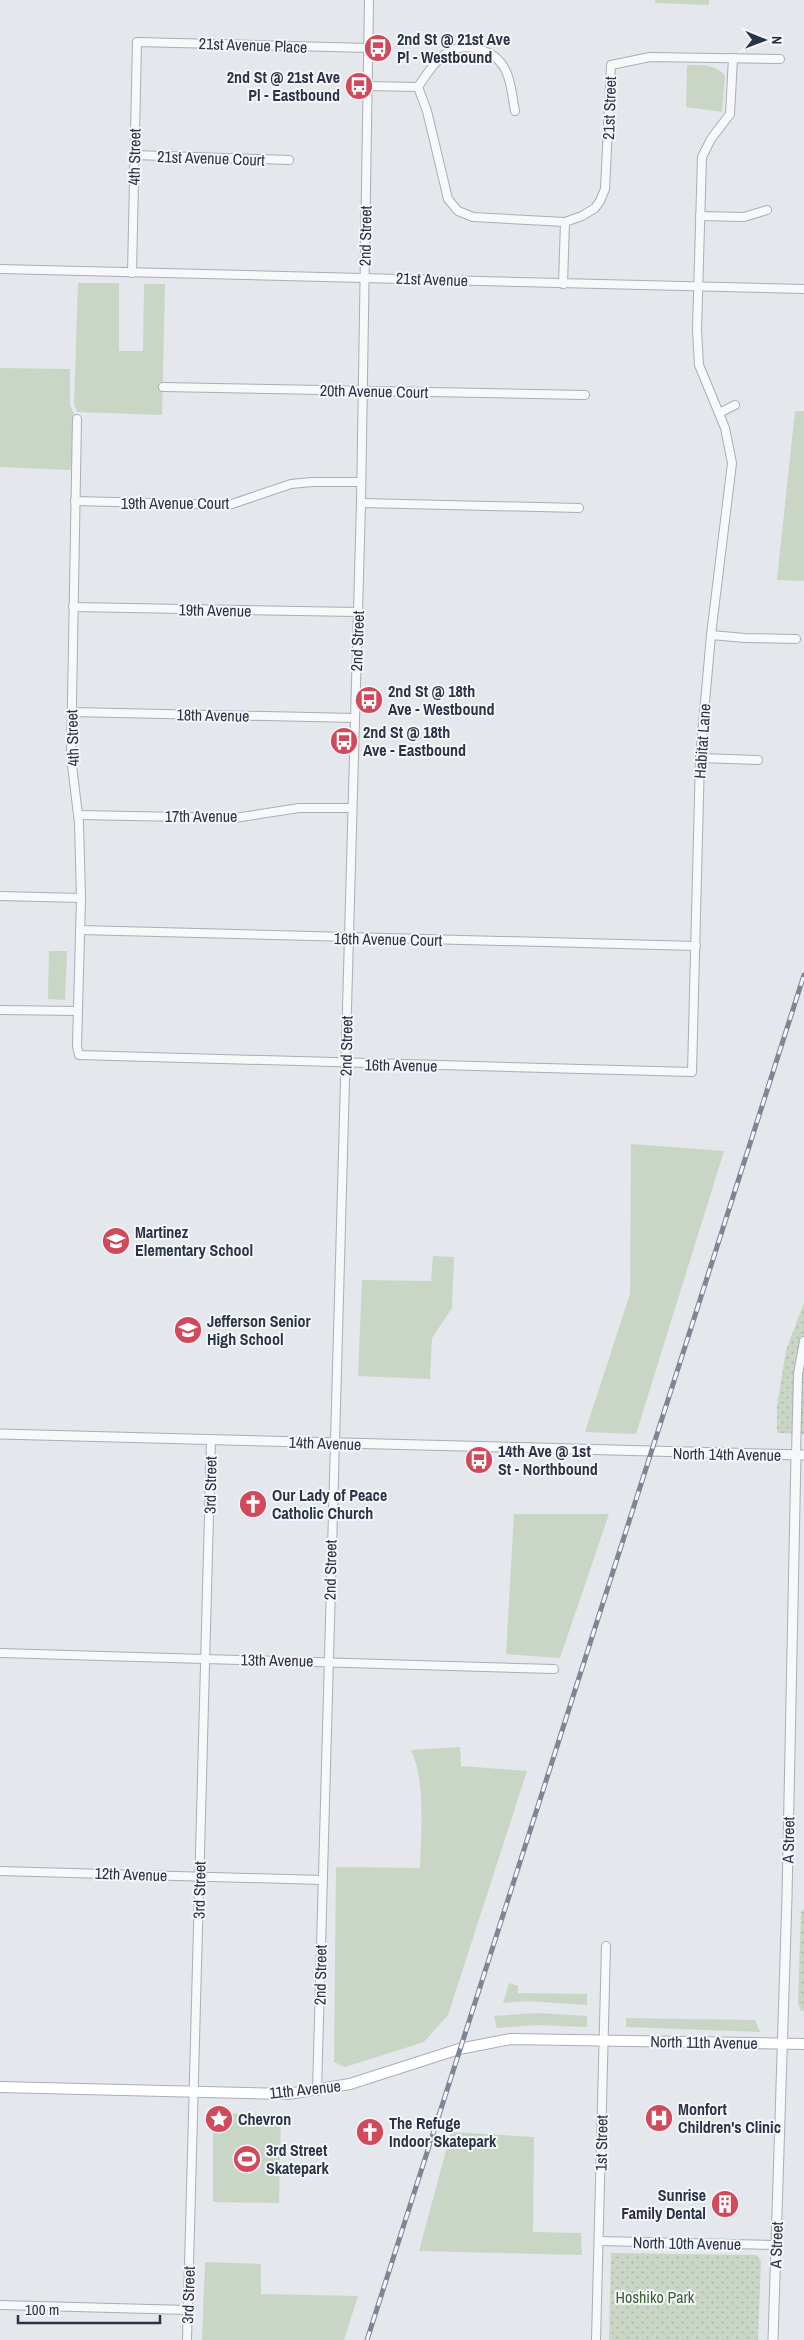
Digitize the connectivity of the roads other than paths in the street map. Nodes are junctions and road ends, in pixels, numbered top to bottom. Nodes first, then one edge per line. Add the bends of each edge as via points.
1 (370, 0) edge
2 (138, 42) joint
3 (368, 48) junction
4 (733, 58) junction
5 (780, 59) dead end
6 (367, 86) junction
7 (418, 87) junction
8 (515, 111) dead end
9 (134, 155) junction
10 (289, 160) dead end
11 (767, 210) dead end
12 (700, 216) junction
13 (565, 222) junction
14 (0, 269) edge
15 (132, 272) junction
16 (365, 277) junction
17 (563, 284) junction
18 (698, 287) junction
19 (804, 289) edge
20 (163, 387) dead end
21 (362, 391) junction
22 (585, 395) dead end
23 (735, 405) dead end
24 (719, 413) junction
25 (77, 419) dead end
26 (360, 482) junction
27 (75, 501) junction
28 (361, 504) junction
29 (580, 508) dead end
30 (73, 607) junction
31 (358, 612) junction
32 (711, 635) junction
33 (796, 640) dead end
34 (71, 712) junction
35 (354, 718) junction
36 (700, 758) junction
37 (758, 760) dead end
38 (352, 808) junction
39 (79, 815) junction
40 (0, 896) edge
41 (81, 898) junction
42 (80, 930) junction
43 (348, 938) junction
44 (696, 946) junction
45 (0, 1010) edge
46 (78, 1011) junction
47 (79, 1055) joint
48 (345, 1063) junction
49 (692, 1072) joint
50 (804, 1341) edge
51 (0, 1434) edge
52 (211, 1440) junction
53 (334, 1444) junction
54 (650, 1452) joint
55 (800, 1455) edge
56 (0, 1653) edge
57 (206, 1658) junction
58 (328, 1661) junction
59 (554, 1669) dead end
60 (0, 1870) edge
61 (199, 1876) junction
62 (322, 1880) junction
63 (606, 1946) dead end
64 (604, 2039) junction
65 (781, 2043) junction
66 (804, 2044) edge
67 (0, 2087) edge
68 (317, 2091) junction
69 (194, 2092) junction
70 (598, 2241) junction
71 (776, 2245) junction
72 (0, 2305) edge
73 (188, 2310) junction
74 (187, 2340) edge
75 (596, 2340) edge
76 (773, 2340) edge

1 - 3 street, 2nd Street
2 - 3 street, 21st Avenue Place
2 - 9 street, 4th Street
3 - 6 street, 2nd Street
4 - 5 street, 21st Street
4 - 12 street via 730,114 702,157
4 - 13 street, 21st Street via 650,57 611,65 605,189 595,208
6 - 7 street
6 - 16 street, 2nd Street
7 - 8 street via 442,55 460,47 482,49 504,68
7 - 13 street, 21st Street via 427,111 444,190 452,206 472,217
9 - 10 street, 21st Avenue Court
9 - 15 street, 4th Street
11 - 12 street via 744,216
12 - 18 street
13 - 17 street
14 - 15 street, 21st Avenue
15 - 16 street, 21st Avenue
16 - 17 street, 21st Avenue
16 - 21 street, 2nd Street
17 - 18 street, 21st Avenue
18 - 19 street, 21st Avenue
18 - 24 street, Habitat Lane via 696,330 699,365
20 - 21 street, 20th Avenue Court
21 - 22 street, 20th Avenue Court
21 - 26 street, 2nd Street
23 - 24 street
24 - 32 street, Habitat Lane via 732,463
25 - 27 street, 4th Street
26 - 27 street, 19th Avenue Court via 291,484 229,505
26 - 28 street, 2nd Street
27 - 30 street, 4th Street
28 - 29 street
28 - 31 street, 2nd Street
30 - 31 street, 19th Avenue
30 - 34 street, 4th Street
31 - 35 street, 2nd Street
32 - 33 street
32 - 36 street, Habitat Lane
34 - 35 street, 18th Avenue
34 - 39 street, 4th Street via 71,757
35 - 38 street, 2nd Street
36 - 37 street
36 - 44 street, Habitat Lane
38 - 39 street, 17th Avenue via 299,808 236,818
38 - 43 street, 2nd Street
39 - 41 street, 4th Street
40 - 41 street
41 - 42 street, 4th Street
42 - 43 street, 16th Avenue Court
42 - 46 street, 4th Street
43 - 44 street, 16th Avenue Court
43 - 48 street, 2nd Street
44 - 49 street, Habitat Lane
45 - 46 street
46 - 47 street, 4th Street
47 - 48 street, 16th Avenue
48 - 49 street, 16th Avenue
48 - 53 street, 2nd Street
50 - 55 street, A Street via 798,1374
51 - 52 street, 14th Avenue
52 - 53 street, 14th Avenue
52 - 57 street, 3rd Street
53 - 54 street, 14th Avenue
53 - 58 street, 2nd Street
54 - 55 street, North 14th Avenue
55 - 65 street, A Street
56 - 57 street, 13th Avenue
57 - 58 street, 13th Avenue
57 - 61 street, 3rd Street
58 - 59 street, 13th Avenue
58 - 62 street, 2nd Street
60 - 61 street, 12th Avenue
61 - 62 street, 12th Avenue
61 - 69 street, 3rd Street
62 - 68 street, 2nd Street
63 - 64 street, 1st Street
64 - 65 main road, North 11th Avenue
64 - 68 main road, 11th Avenue via 532,2038 482,2044
64 - 70 street, 1st Street
65 - 66 main road, North 11th Avenue
65 - 71 street, A Street
67 - 69 main road, 11th Avenue
68 - 69 main road, 11th Avenue via 272,2094
69 - 73 street, 3rd Street
70 - 71 street, North 10th Avenue
70 - 75 street, 1st Street
71 - 76 street, A Street
72 - 73 street
73 - 74 street, 3rd Street

